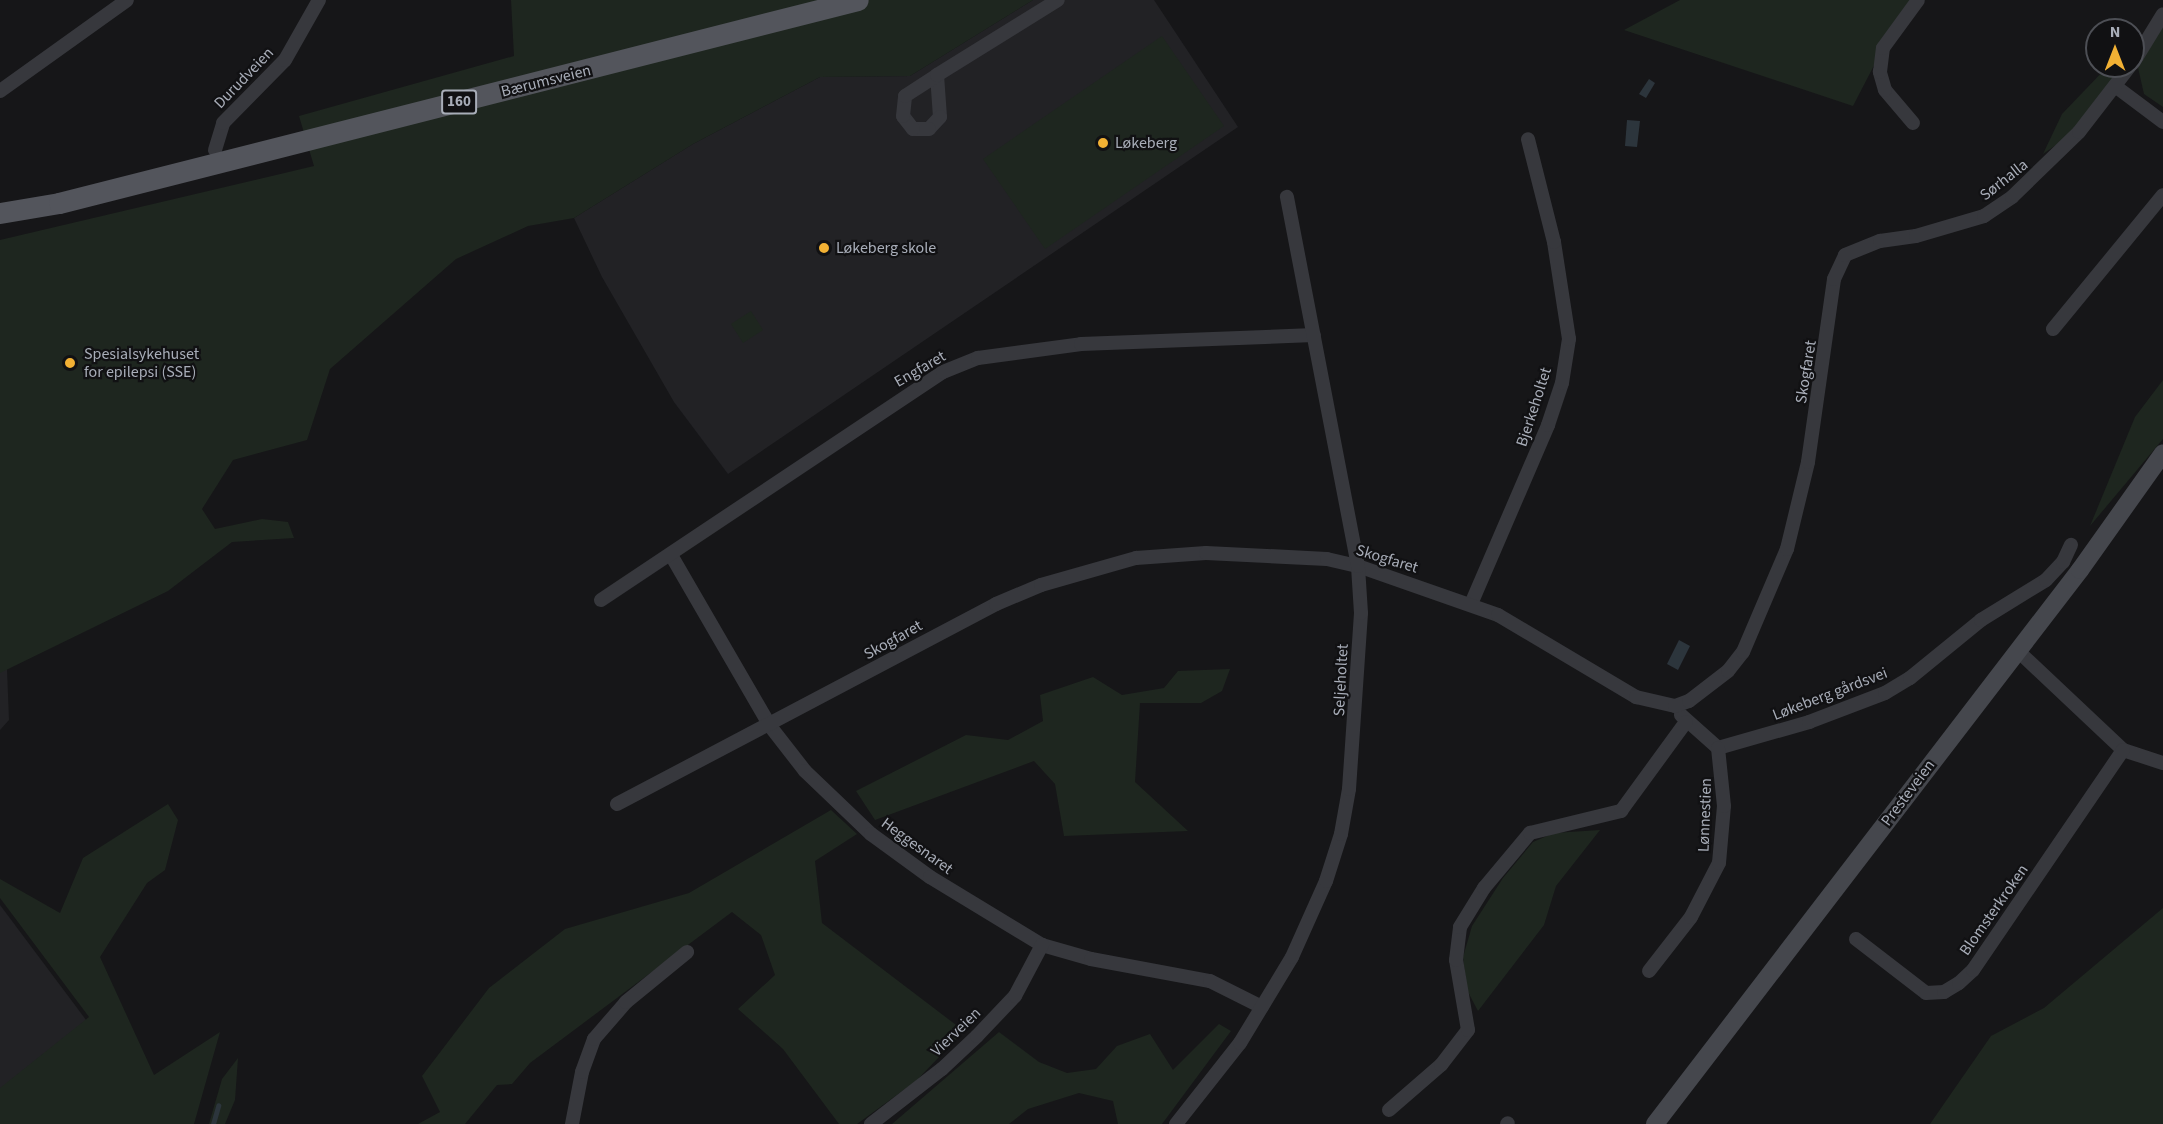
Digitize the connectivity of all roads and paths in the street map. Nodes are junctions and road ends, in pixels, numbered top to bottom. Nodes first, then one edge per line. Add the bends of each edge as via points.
1 (127, 0) edge
2 (320, 0) edge
3 (858, 0) edge
4 (1058, 0) edge
5 (1918, 0) edge
6 (2163, 14) edge
7 (2145, 43) edge
8 (937, 75) dead end
9 (2121, 78) edge
10 (2115, 86) junction
11 (0, 91) edge
12 (2163, 122) edge
13 (1913, 123) dead end
14 (1528, 139) dead end
15 (215, 150) dead end
16 (2163, 195) edge
17 (1287, 197) dead end
18 (59, 203) junction
19 (0, 213) edge
20 (0, 227) edge
21 (1845, 255) joint
22 (2053, 329) dead end
23 (1314, 335) junction
24 (2162, 458) edge
25 (2071, 545) dead end
26 (671, 555) junction
27 (1358, 566) junction
28 (601, 600) dead end
29 (1471, 604) junction
30 (2017, 650) junction
31 (1675, 706) junction
32 (1686, 722) junction
33 (770, 726) junction
34 (1718, 748) junction
35 (2123, 750) junction
36 (2163, 763) edge
37 (617, 804) dead end
38 (1856, 939) dead end
39 (1042, 945) junction
40 (687, 952) dead end
41 (1649, 970) dead end
42 (1262, 1007) junction
43 (1389, 1110) dead end
44 (572, 1124) edge
45 (871, 1124) edge
46 (1176, 1124) edge
47 (1655, 1124) edge

1 - 11 street
2 - 15 street, Durudveien via 285,60 223,123
3 - 18 main road, Bærumsveien / 160
4 - 8 street
5 - 13 street via 1882,48 1880,72 1885,90
6 - 7 street, Sørhalla
9 - 10 street, Sørhalla
10 - 12 street
10 - 21 street, Sørhalla via 2039,174 1984,216 1916,236 1880,241
14 - 29 street, Bjerkeholtet via 1554,242 1569,339 1562,383 1548,425
16 - 22 street
17 - 23 street, Seljeholtet
18 - 19 main road, Bærumsveien / 160
18 - 20 main road, Bærumsveien / 160
21 - 31 street, Skogfaret via 1834,279 1808,462 1787,549 1743,652 1706,691
23 - 26 street, Engfaret via 1081,344 978,358 943,372 773,482
23 - 27 street, Seljeholtet
24 - 30 main road, Presteveien
25 - 34 street, Løkeberg gårdsvei via 2063,562 2046,580 1981,620 1910,678 1885,693 1809,722
26 - 28 street, Engfaret
26 - 33 street, Heggesnaret
27 - 29 street, Skogfaret
27 - 33 street, Skogfaret via 1327,559 1196,553 1136,558 1067,576 996,604
27 - 42 street, Seljeholtet via 1361,613 1357,704 1341,834 1306,928
29 - 31 street, Skogfaret via 1541,638 1619,688
30 - 35 street
30 - 47 main road, Presteveien
31 - 32 street
32 - 34 street
32 - 43 street via 1622,811 1530,833 1484,888 1460,927 1456,960 1468,1030 1441,1065
33 - 37 street, Skogfaret
33 - 39 street, Heggesnaret via 805,771 871,834 930,877
34 - 41 street, Lønnestien via 1724,806 1719,863 1691,917
35 - 36 street
35 - 38 street, Blomsterkroken via 1959,983 1944,992 1926,993
39 - 42 street, Heggesnaret via 1091,959 1210,981
39 - 45 street, Vierveien via 1015,996 942,1069
40 - 44 street via 626,1002 594,1039 582,1072
42 - 46 street, Seljeholtet via 1240,1043

